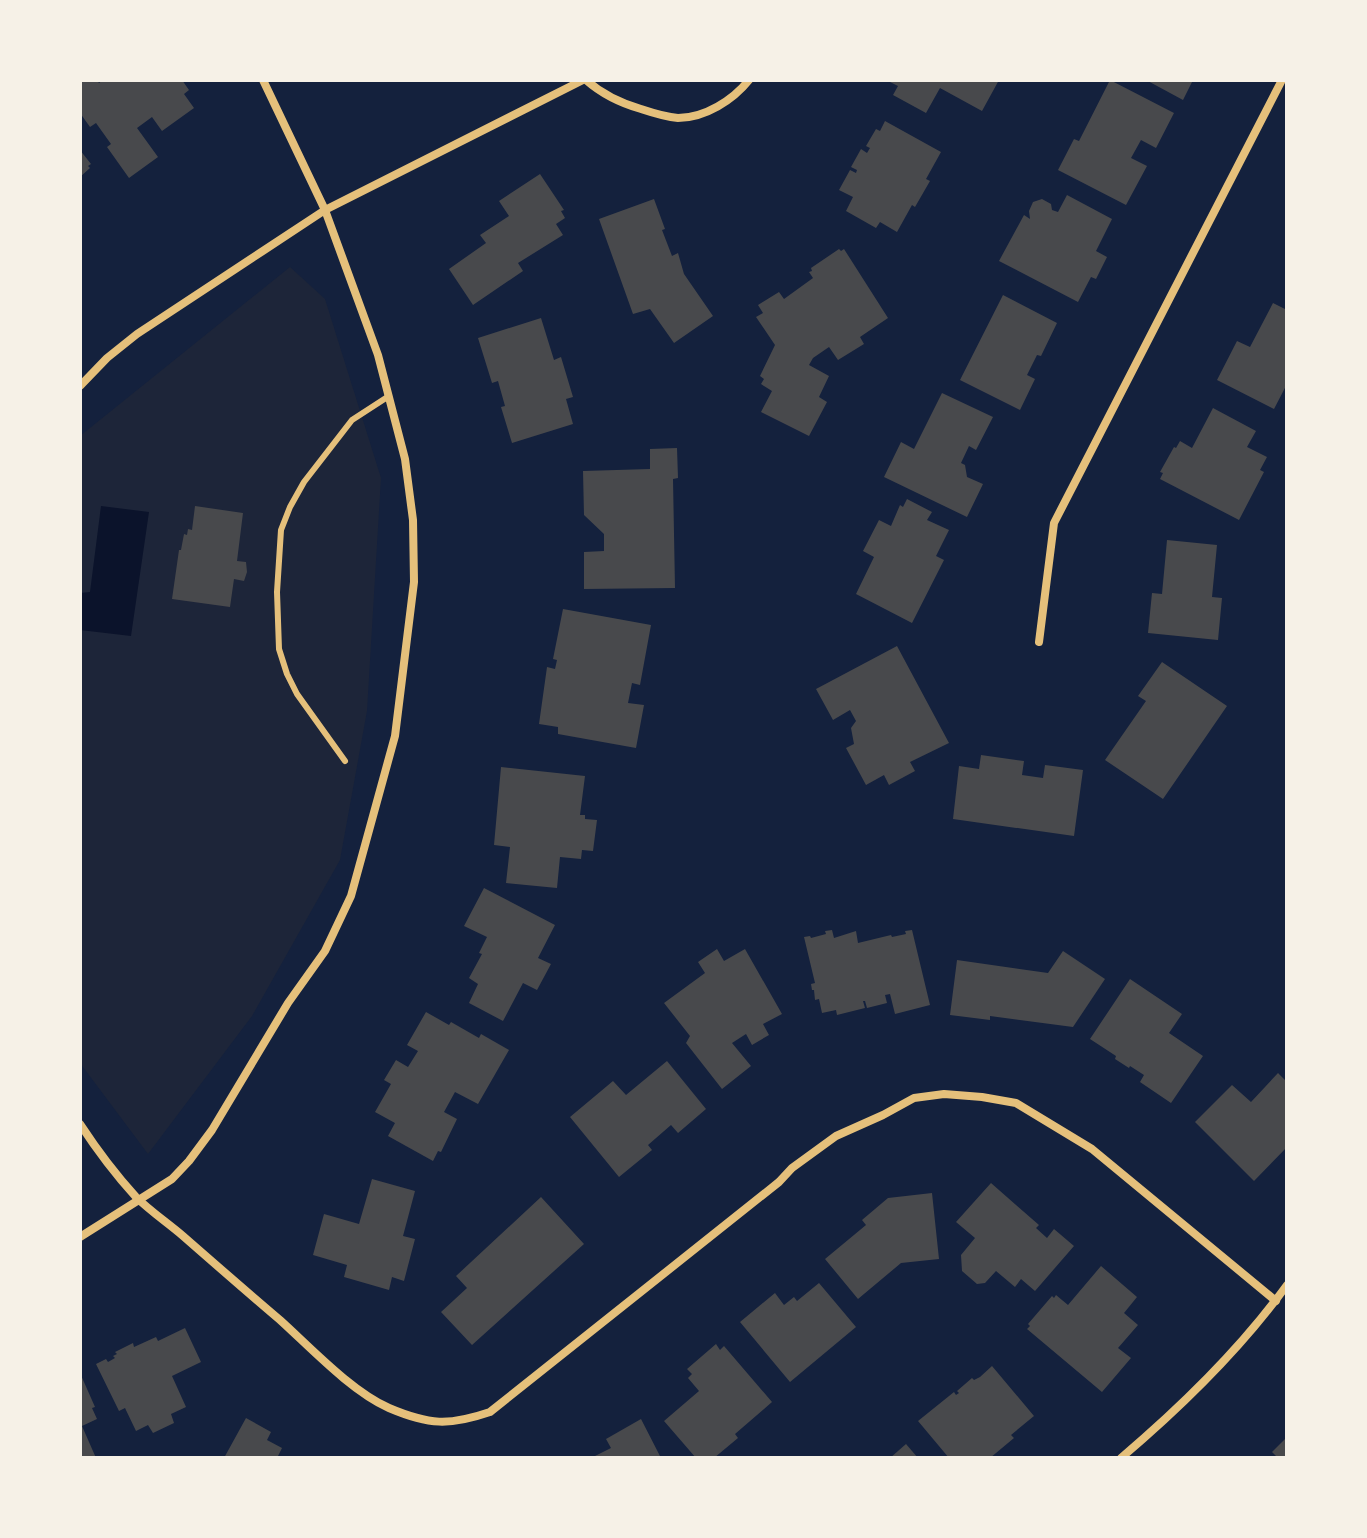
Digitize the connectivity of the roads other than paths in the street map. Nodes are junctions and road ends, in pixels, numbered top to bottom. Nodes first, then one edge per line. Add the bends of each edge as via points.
1 (263, 80) edge
2 (584, 80) edge
3 (749, 80) edge
4 (1282, 80) edge
5 (325, 210) junction
6 (80, 386) edge
7 (389, 396) junction
8 (1039, 642) dead end
9 (345, 761) dead end
10 (80, 1124) edge
11 (138, 1200) junction
12 (80, 1237) edge
13 (1287, 1285) edge
14 (1276, 1301) junction
15 (1121, 1458) edge

1 - 5 street
2 - 3 street via 627,106 680,118 721,105
2 - 5 street
4 - 8 street via 1054,523
5 - 6 street via 137,334
5 - 7 street
7 - 9 lane via 352,420 304,482 281,530 279,649 297,694
7 - 11 street via 405,459 414,582 395,736 351,896 325,951 212,1130 172,1179
10 - 11 street
11 - 12 street
11 - 14 street via 370,1397 422,1420 446,1423 490,1412 792,1168 836,1136 914,1098 944,1094 1016,1103 1092,1149
13 - 14 street
14 - 15 street via 1175,1410

